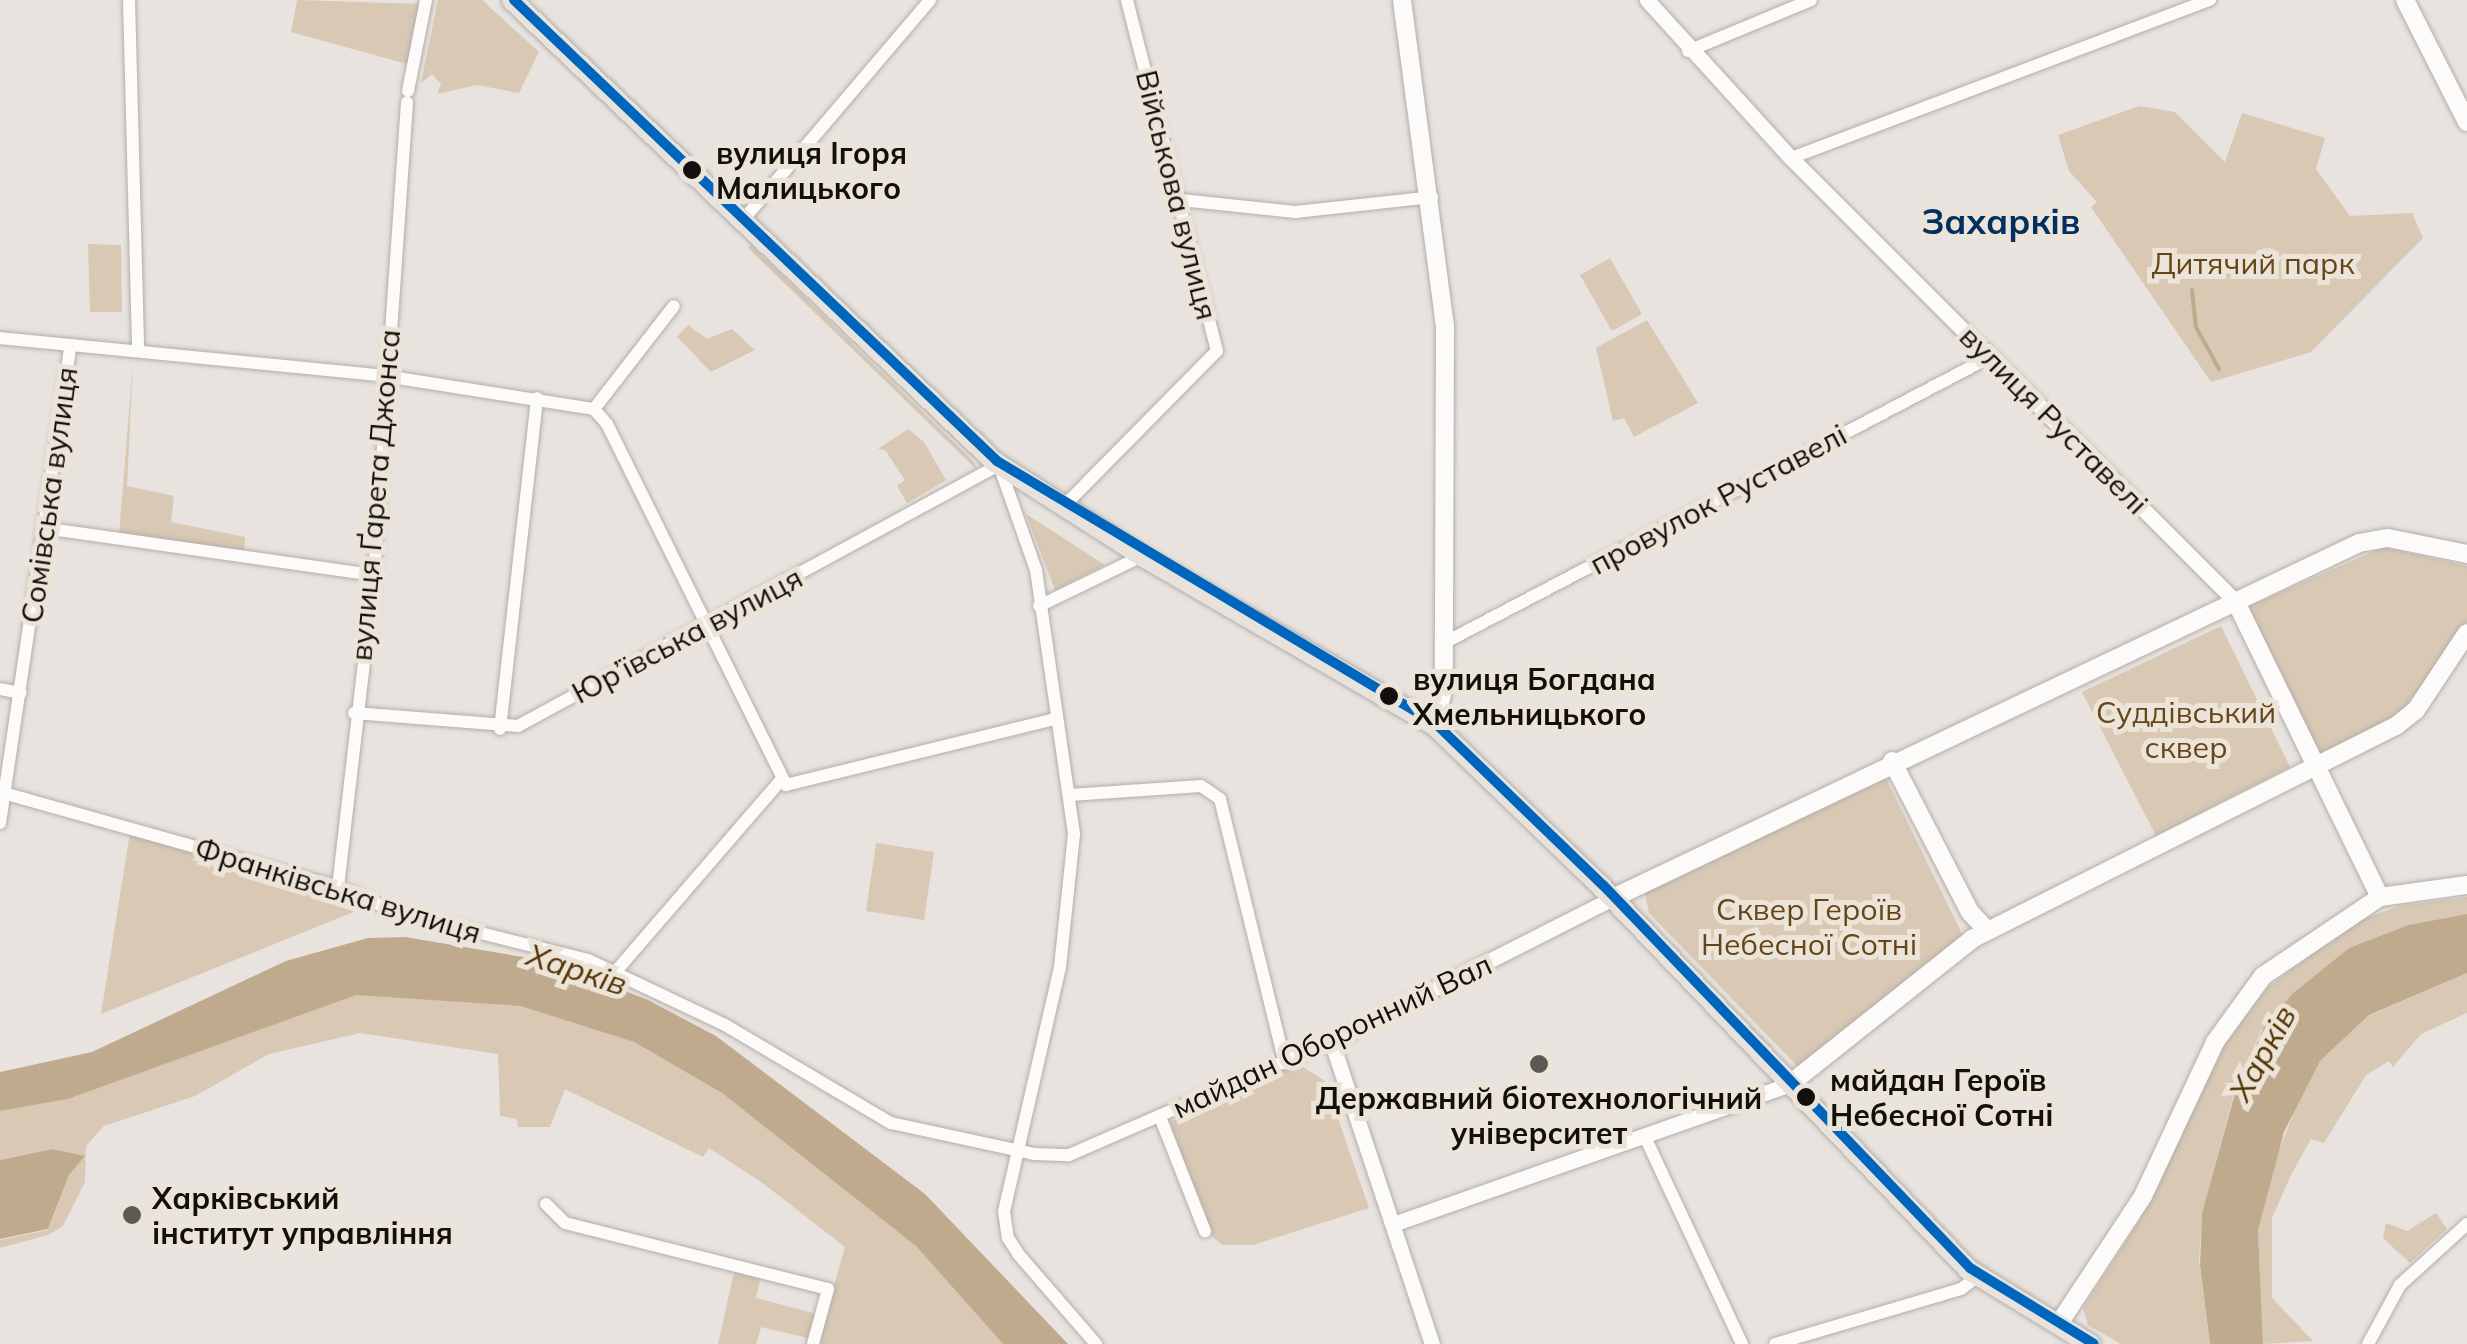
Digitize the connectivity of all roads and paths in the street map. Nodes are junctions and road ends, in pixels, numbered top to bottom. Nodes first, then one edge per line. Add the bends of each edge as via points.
1 (129, 0) edge
2 (512, 0) edge
3 (930, 0) edge
4 (1127, 0) edge
5 (1402, 0) edge
6 (1647, 0) edge
7 (1812, 0) edge
8 (2210, 0) edge
9 (2404, 0) edge
10 (423, 1) edge
11 (1688, 51) junction
12 (2467, 122) edge
13 (1791, 158) junction
14 (1432, 197) junction
15 (1180, 200) junction
16 (745, 218) junction
17 (674, 306) dead end
18 (0, 338) edge
19 (71, 345) junction
20 (138, 348) junction
21 (1992, 356) junction
22 (385, 376) junction
23 (537, 398) junction
24 (594, 409) junction
25 (999, 465) junction
26 (1062, 507) junction
27 (43, 528) junction
28 (2467, 554) edge
29 (1142, 556) junction
30 (374, 575) junction
31 (2236, 602) junction
32 (1038, 606) junction
33 (706, 626) junction
34 (2467, 633) edge
35 (1444, 642) junction
36 (0, 689) edge
37 (21, 693) junction
38 (354, 713) junction
39 (1056, 719) junction
40 (1434, 725) junction
41 (500, 729) junction
42 (1892, 761) junction
43 (2319, 766) junction
44 (782, 779) junction
45 (7, 794) junction
46 (1070, 795) junction
47 (0, 824) edge
48 (2467, 884) edge
49 (338, 887) junction
50 (2380, 897) junction
51 (1612, 898) junction
52 (1988, 931) junction
53 (617, 970) junction
54 (1331, 1041) junction
55 (1285, 1063) junction
56 (1790, 1084) junction
57 (1160, 1117) junction
58 (1645, 1136) junction
59 (1017, 1147) junction
60 (546, 1204) dead end
61 (1394, 1224) junction
62 (2467, 1224) edge
63 (1205, 1231) dead end
64 (1977, 1278) junction
65 (2058, 1325) junction
66 (812, 1344) edge
67 (1096, 1344) edge
68 (1432, 1344) edge
69 (1742, 1344) edge
70 (1774, 1344) edge
71 (2090, 1344) edge
72 (2368, 1344) edge

1 - 20 street
2 - 16 main road
3 - 16 street
4 - 15 street, Військова вулиця
5 - 14 main road
6 - 11 street, вулиця Руставелі
7 - 11 street
8 - 13 street
9 - 12 main road
10 - 22 street, вулиця Ґарета Джонса via 407,96
11 - 13 street, вулиця Руставелі
13 - 21 street, вулиця Руставелі
14 - 15 street via 1295,212
14 - 35 main road via 1445,324
15 - 26 street, Військова вулиця via 1217,351
16 - 25 main road
17 - 24 street
18 - 19 street
19 - 20 street
19 - 27 street, Сомівська вулиця
20 - 22 street
21 - 31 street, вулиця Руставелі
21 - 35 street, провулок Руставелі
22 - 23 street
22 - 30 street, вулиця Ґарета Джонса
23 - 24 street
23 - 41 street
24 - 33 street
25 - 26 main road
25 - 32 street via 1031,549
25 - 33 street, Юр’ївська вулиця
26 - 29 main road
27 - 30 street
27 - 37 street, Сомівська вулиця
28 - 31 main road via 2374,538
29 - 32 street
29 - 40 main road
30 - 38 street, вулиця Ґарета Джонса
31 - 42 main road
31 - 43 main road, вулиця Руставелі
32 - 39 street
33 - 41 street, Юр’ївська вулиця
33 - 44 street
34 - 43 main road via 2410,716
35 - 40 main road via 1444,687
36 - 37 street
37 - 45 street, Сомівська вулиця
38 - 41 street
38 - 49 street, вулиця Ґарета Джонса
39 - 44 street via 794,787
39 - 46 street
40 - 51 main road
42 - 51 main road
42 - 52 main road via 1970,912
43 - 50 main road, вулиця Руставелі
43 - 52 main road
44 - 53 street
45 - 47 street, Сомівська вулиця
45 - 49 street, Франківська вулиця
46 - 55 street via 1202,786 1220,799
46 - 59 street via 1071,882 1060,967
48 - 50 main road
49 - 53 street, Франківська вулиця via 397,912
50 - 65 main road via 2285,956 2242,1000 2189,1088 2143,1196
51 - 54 street, майдан Оборонний Вал
51 - 56 main road
52 - 56 main road
53 - 59 street, Франківська вулиця via 891,1123
54 - 55 street, майдан Оборонний Вал
54 - 61 street
55 - 57 street, майдан Оборонний Вал
56 - 58 street
56 - 64 main road
57 - 59 street, Франківська вулиця via 1069,1155
57 - 63 street, майдан Оборонний Вал
58 - 61 street
58 - 69 street
59 - 67 street via 1004,1211 1008,1238
60 - 66 street via 565,1222 828,1289
61 - 68 street
62 - 72 street via 2400,1286
64 - 65 main road
64 - 70 street via 1961,1289
65 - 71 main road

